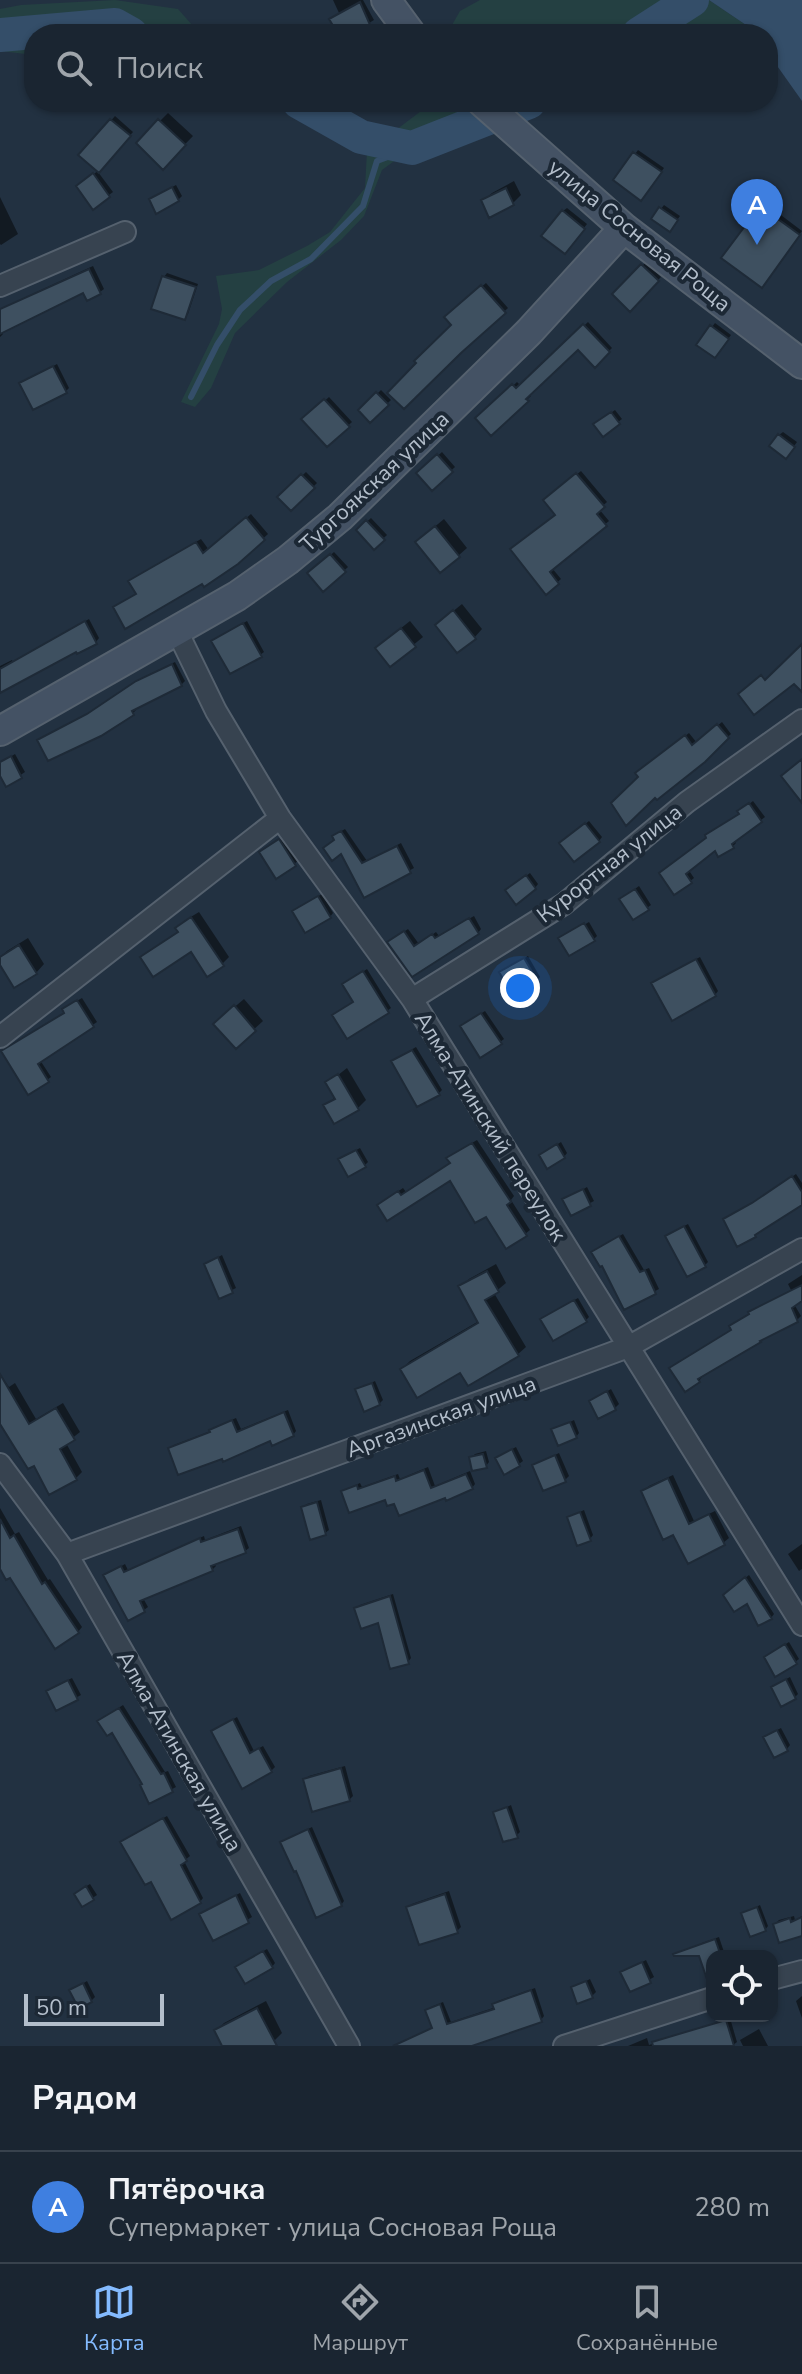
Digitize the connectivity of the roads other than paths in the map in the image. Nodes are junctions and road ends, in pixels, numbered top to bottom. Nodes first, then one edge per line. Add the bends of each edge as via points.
1 (386, 0) edge
2 (403, 24) edge
3 (493, 112) edge
4 (624, 228) junction
5 (125, 232) dead end
6 (0, 286) edge
7 (802, 364) edge
8 (177, 631) junction
9 (802, 720) edge
10 (0, 731) edge
11 (280, 818) junction
12 (412, 999) junction
13 (0, 1037) edge
14 (802, 1249) edge
15 (628, 1347) junction
16 (0, 1464) edge
17 (67, 1554) junction
18 (802, 1625) edge
19 (802, 1971) edge
20 (778, 1977) edge
21 (706, 2000) edge
22 (349, 2046) edge
23 (564, 2046) edge

1 - 2 main road
3 - 4 main road, улица Сосновая Роща
4 - 7 main road, улица Сосновая Роща
4 - 8 main road, Тургоякская улица via 529,332 340,517 237,596
5 - 6 street
8 - 10 main road, Тургоякская улица
8 - 11 street, Алма-Атинский переулок via 216,711
9 - 12 street, Курортная улица via 687,802 564,904
11 - 12 street, Алма-Атинский переулок
11 - 13 street
12 - 15 street, Алма-Атинский переулок
14 - 15 street, Аргазинская улица
15 - 17 street, Аргазинская улица
15 - 18 street, Алма-Атинский переулок
16 - 17 street, Алма-Атинская улица
17 - 22 street, Алма-Атинская улица
19 - 20 street
21 - 23 street

